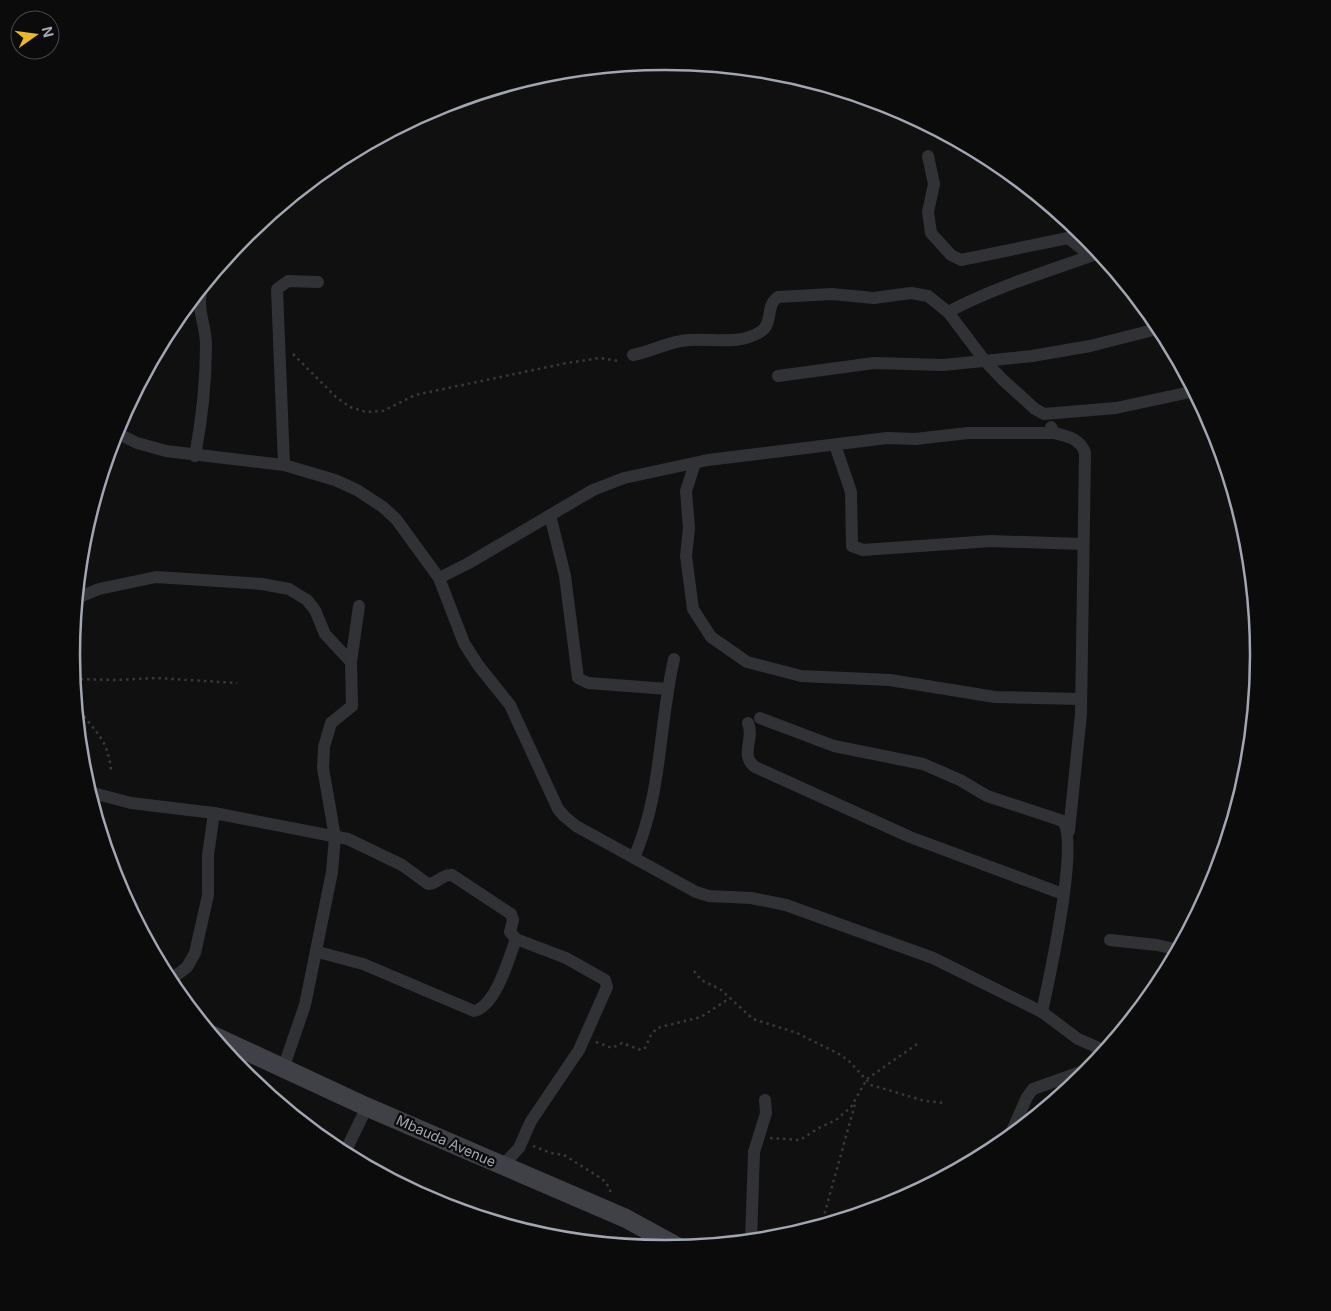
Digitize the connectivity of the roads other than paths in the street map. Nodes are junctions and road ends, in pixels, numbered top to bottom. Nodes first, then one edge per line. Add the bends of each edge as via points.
1 (928, 156) dead end
2 (1091, 252) edge
3 (1093, 255) edge
4 (318, 282) dead end
5 (201, 299) edge
6 (948, 312) junction
7 (1152, 330) edge
8 (633, 355) dead end
9 (985, 361) junction
10 (778, 376) dead end
11 (1189, 392) edge
12 (1044, 414) junction
13 (1054, 433) junction
14 (123, 436) edge
15 (835, 445) junction
16 (195, 456) junction
17 (695, 463) junction
18 (284, 465) junction
19 (550, 515) junction
20 (1083, 544) junction
21 (439, 578) junction
22 (83, 595) edge
23 (359, 606) dead end
24 (674, 659) dead end
25 (351, 662) junction
26 (668, 689) junction
27 (1081, 699) junction
28 (760, 718) dead end
29 (748, 723) dead end
30 (97, 794) edge
31 (214, 813) junction
32 (1069, 834) junction
33 (335, 837) junction
34 (634, 858) junction
35 (1063, 894) junction
36 (516, 938) junction
37 (1110, 940) dead end
38 (1173, 949) edge
39 (318, 952) junction
40 (176, 976) edge
41 (1042, 1012) junction
42 (223, 1040) edge
43 (1100, 1048) edge
44 (284, 1066) junction
45 (1076, 1074) edge
46 (765, 1100) dead end
47 (367, 1107) junction
48 (1015, 1125) edge
49 (348, 1147) edge
50 (502, 1166) junction
51 (751, 1235) edge
52 (667, 1241) edge

1 - 2 street via 934,184 928,212 931,233 955,258 961,260 1068,238
3 - 6 street via 987,292
4 - 18 street via 288,281 279,286 276,294
5 - 16 street via 201,319 206,334 206,391
6 - 8 street via 920,293 874,298 832,294 778,297 772,302 769,322 753,336 732,340 678,341
6 - 9 street
7 - 9 street via 1060,352
9 - 10 street via 943,365 874,363
9 - 12 street via 1021,397
11 - 12 street via 1116,408
12 - 13 street
13 - 15 street via 958,434
13 - 20 street via 1075,440 1085,453
14 - 16 street via 145,445
15 - 17 street
15 - 20 street via 851,492 852,546 856,548 991,541
16 - 18 street
17 - 19 street via 606,484
17 - 27 street via 686,491 689,528 686,556 693,609 711,636 747,662 800,676 890,680 995,696
18 - 21 street via 335,480 373,500 396,519
19 - 21 street
19 - 26 street via 565,576 578,678 588,683
20 - 27 street
21 - 34 street via 464,643 510,704 558,809 576,826
22 - 25 street via 156,577 262,584 289,589 307,600 325,634
23 - 25 street
24 - 26 street
25 - 33 street via 352,706 331,723 324,747 323,768
26 - 34 street via 652,807
27 - 32 street
28 - 32 street via 846,750 922,764 987,796 1063,821
29 - 35 street via 750,734 746,752 749,762 755,767 910,837
30 - 31 street via 132,803
31 - 33 street
31 - 40 street via 208,855 208,894 195,953 187,967
32 - 35 street
33 - 36 street via 377,852 428,884 447,875 452,876 511,914 514,920 510,932
33 - 39 street
34 - 41 street via 696,892 786,905 932,958
35 - 41 street
36 - 39 street via 493,994 487,1004 474,1011 363,964
36 - 50 street via 566,958 605,980 607,987 586,1037 564,1075 536,1113 518,1148
37 - 38 street
39 - 44 street via 305,1005
41 - 43 street via 1078,1039
42 - 44 street, Mbauda Avenue
44 - 47 street, Mbauda Avenue
45 - 48 street via 1033,1090
46 - 51 street via 766,1113 754,1152
47 - 49 street
47 - 50 street, Mbauda Avenue
50 - 52 street, Mbauda Avenue via 625,1218

